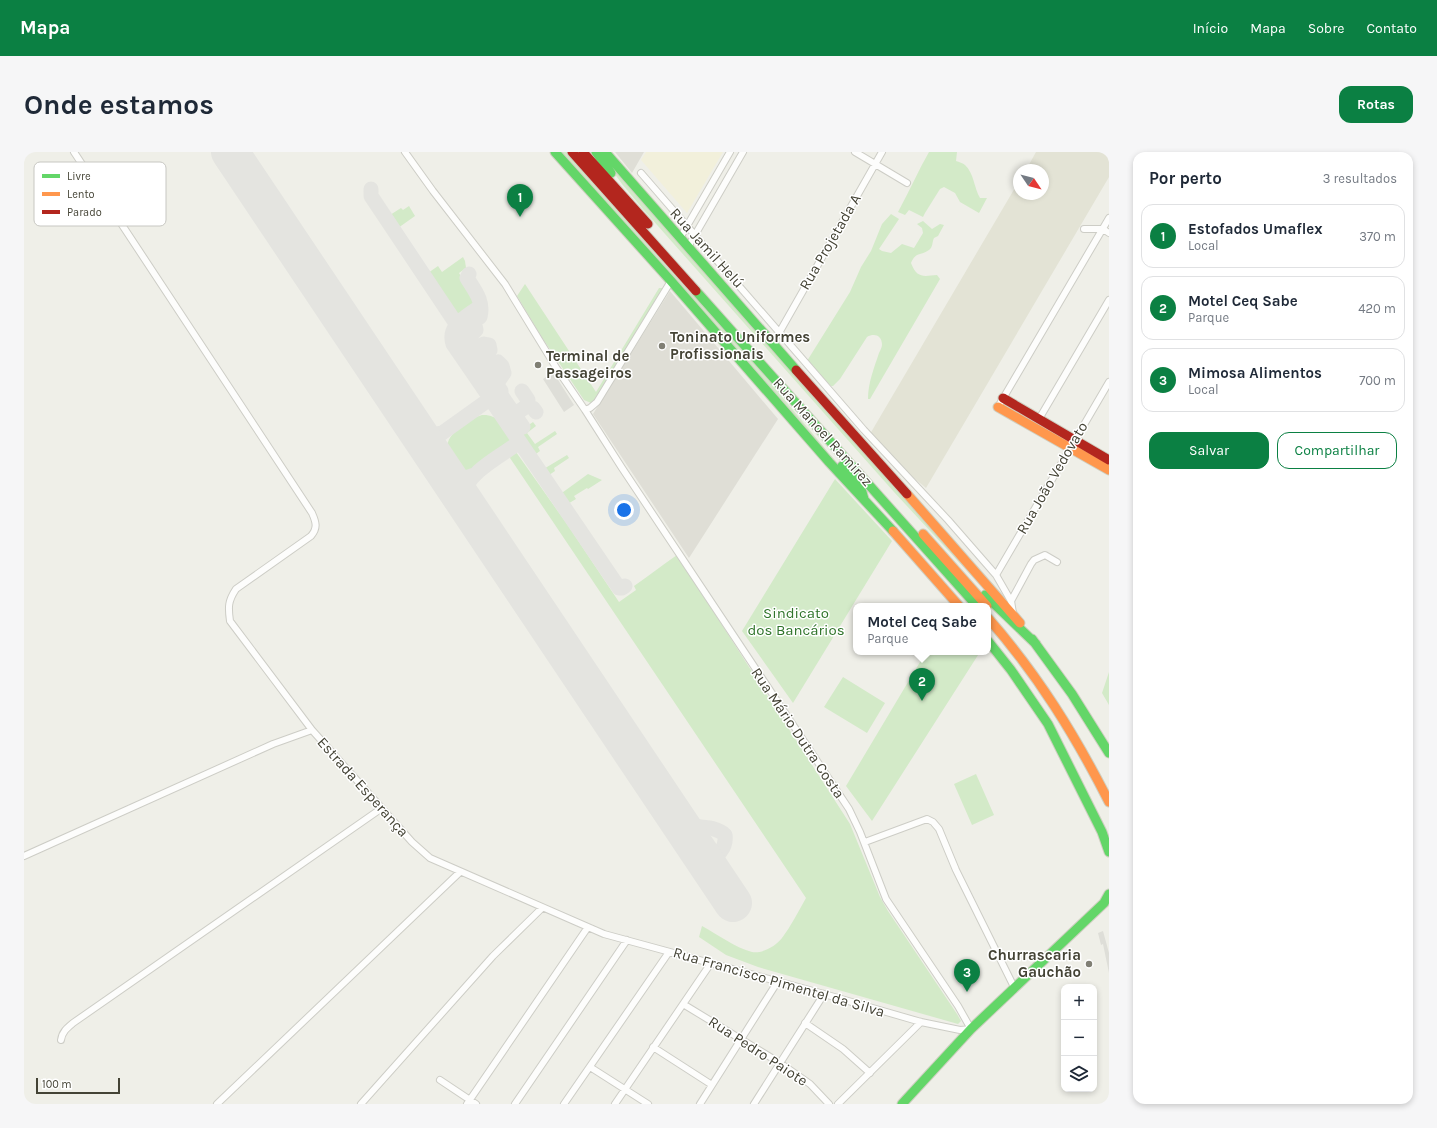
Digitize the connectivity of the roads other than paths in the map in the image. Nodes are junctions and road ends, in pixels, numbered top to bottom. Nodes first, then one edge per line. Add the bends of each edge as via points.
1 (74, 152) edge
2 (405, 152) edge
3 (555, 152) edge
4 (572, 152) edge
5 (584, 152) edge
6 (596, 152) edge
7 (605, 152) edge
8 (730, 152) edge
9 (743, 152) edge
10 (855, 152) edge
11 (882, 152) edge
12 (81, 162) edge
13 (875, 164) junction
14 (641, 173) dead end
15 (907, 182) dead end
16 (633, 208) junction
17 (1109, 218) edge
18 (123, 226) edge
19 (687, 226) junction
20 (1084, 229) dead end
21 (1103, 229) junction
22 (1109, 233) edge
23 (695, 235) junction
24 (680, 238) junction
25 (688, 247) junction
26 (671, 281) junction
27 (1109, 300) edge
28 (779, 333) junction
29 (1109, 382) edge
30 (1003, 398) junction
31 (998, 407) joint
32 (585, 410) junction
33 (1039, 419) junction
34 (816, 426) junction
35 (1073, 444) junction
36 (1109, 460) edge
37 (1109, 470) edge
38 (864, 499) junction
39 (1057, 562) dead end
40 (996, 575) junction
41 (969, 585) junction
42 (1011, 601) junction
43 (956, 603) edge
44 (974, 603) edge
45 (985, 603) edge
46 (991, 610) edge
47 (1013, 614) junction
48 (991, 622) edge
49 (1036, 644) junction
50 (991, 645) edge
51 (1052, 687) dead end
52 (1078, 727) dead end
53 (312, 730) junction
54 (1109, 754) edge
55 (1109, 786) edge
56 (1109, 802) edge
57 (382, 808) junction
58 (864, 842) junction
59 (1109, 852) edge
60 (24, 856) edge
61 (460, 872) junction
62 (1109, 894) edge
63 (1107, 903) edge
64 (542, 908) junction
65 (588, 927) junction
66 (627, 940) junction
67 (669, 952) junction
68 (711, 963) junction
69 (778, 981) junction
70 (1014, 987) junction
71 (824, 994) junction
72 (683, 1004) junction
73 (921, 1022) junction
74 (805, 1023) junction
75 (971, 1029) junction
76 (741, 1039) junction
77 (61, 1040) dead end
78 (653, 1047) junction
79 (780, 1063) junction
80 (590, 1067) junction
81 (870, 1073) junction
82 (440, 1080) dead end
83 (712, 1085) junction
84 (624, 1090) junction
85 (469, 1102) edge
86 (217, 1104) edge
87 (361, 1104) edge
88 (476, 1104) edge
89 (515, 1104) edge
90 (564, 1104) edge
91 (615, 1104) edge
92 (648, 1104) edge
93 (700, 1104) edge
94 (754, 1104) edge
95 (829, 1104) edge
96 (838, 1104) edge
97 (902, 1104) edge

1 - 12 street
2 - 32 street, Rua Mário Dutra Costa via 505,284
3 - 26 main road, Rua Manoel Ramirez
4 - 34 main road
5 - 16 main road
6 - 16 main road via 632,202
7 - 24 main road, Rua Jamil Helú
8 - 19 street
9 - 23 street
10 - 13 street
11 - 13 street, Rua Projetada A
13 - 15 street
13 - 28 street, Rua Projetada A
14 - 19 street
16 - 41 main road
17 - 21 street
18 - 53 street via 316,522 311,536 236,589 228,607 230,621
19 - 23 street
19 - 24 street
20 - 21 street
21 - 22 street
21 - 30 street
23 - 25 street
23 - 28 street
24 - 25 main road, Rua Jamil Helú
25 - 47 main road, Rua Jamil Helú
26 - 32 street via 597,402
26 - 38 main road, Rua Manoel Ramirez
27 - 33 street
28 - 40 street
29 - 35 street, Rua João Vedovato
30 - 31 street
30 - 33 main road
31 - 35 main road
32 - 58 street, Rua Mário Dutra Costa via 849,809
33 - 35 main road
34 - 38 main road via 819,436 862,492
34 - 44 main road
35 - 36 main road
35 - 37 main road
35 - 40 street, Rua João Vedovato
38 - 43 main road, Rua Manoel Ramirez
39 - 42 street via 1045,555 1034,560
40 - 42 street
41 - 45 main road
41 - 49 main road via 976,587
42 - 47 street
46 - 51 main road via 1024,648
47 - 49 main road, Rua Jamil Helú
48 - 56 main road via 1050,696 1069,726
49 - 54 main road via 1072,694
50 - 59 main road via 1048,724 1102,832
52 - 55 main road
53 - 57 street, Estrada Esperança
53 - 60 street, Estrada Esperança via 273,744
57 - 61 street, Estrada Esperança via 430,858
57 - 77 street via 73,1023 65,1030
58 - 70 street via 927,819 933,822 939,829 956,870
58 - 75 street, Rua Mário Dutra Costa via 886,899
61 - 64 street, Estrada Esperança
61 - 86 street
62 - 63 main road
63 - 70 main road
64 - 65 street, Estrada Esperança
64 - 87 street via 493,956
65 - 66 street, Rua Francisco Pimentel da Silva
65 - 85 street
66 - 67 street, Rua Francisco Pimentel da Silva
66 - 89 street
67 - 68 street, Rua Francisco Pimentel da Silva
67 - 80 street
68 - 69 street, Rua Francisco Pimentel da Silva
68 - 72 street
69 - 71 street, Rua Francisco Pimentel da Silva
69 - 76 street
70 - 75 main road
71 - 73 street, Rua Francisco Pimentel da Silva
71 - 74 street
72 - 76 street, Rua Pedro Paiote
72 - 78 street
73 - 75 street, Rua Francisco Pimentel da Silva via 960,1030
73 - 81 street
74 - 79 street
74 - 81 street via 843,1049
75 - 97 main road
76 - 79 street, Rua Pedro Paiote
76 - 83 street
78 - 83 street
78 - 84 street
79 - 94 street
79 - 95 street, Rua Pedro Paiote via 810,1084
80 - 84 street
80 - 90 street
81 - 96 street
82 - 85 street
83 - 93 street
84 - 91 street
84 - 92 street
85 - 88 street

